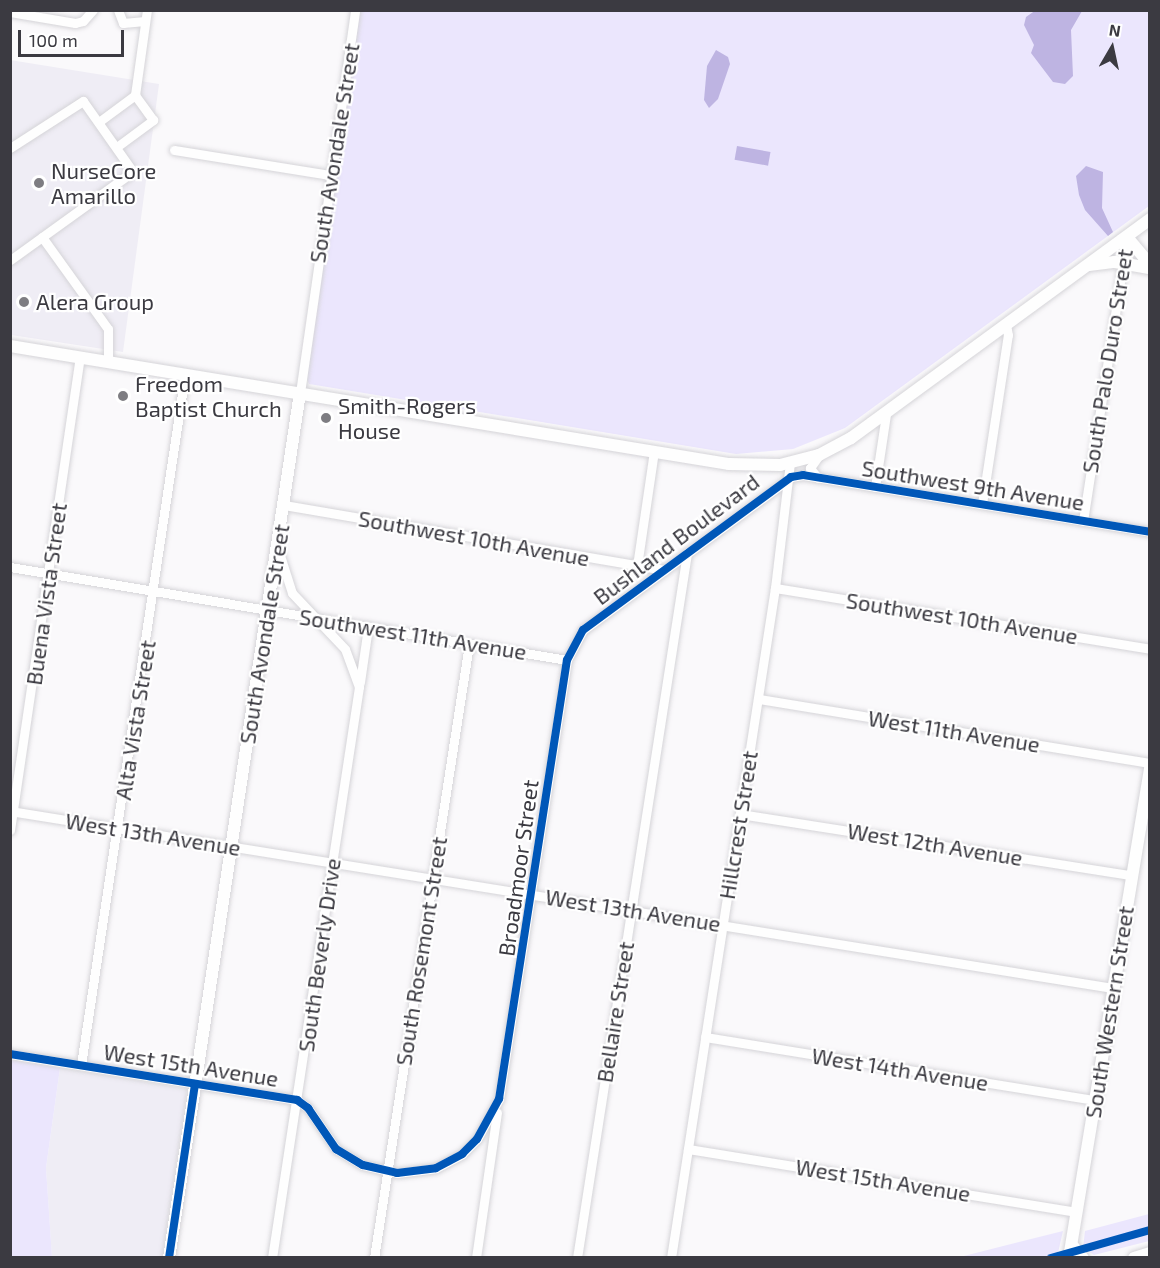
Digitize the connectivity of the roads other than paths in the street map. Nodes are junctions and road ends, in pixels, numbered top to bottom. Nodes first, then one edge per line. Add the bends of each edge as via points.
1 (93, 10) edge
2 (118, 10) edge
3 (147, 10) edge
4 (355, 10) edge
5 (10, 12) edge
6 (49, 14) edge
7 (145, 21) junction
8 (135, 95) junction
9 (100, 121) junction
10 (118, 146) junction
11 (10, 148) edge
12 (174, 150) dead end
13 (330, 176) junction
14 (1149, 219) edge
15 (42, 237) junction
16 (1127, 237) junction
17 (10, 260) edge
18 (1123, 263) junction
19 (1149, 264) edge
20 (1085, 266) junction
21 (1149, 268) edge
22 (1006, 325) junction
23 (10, 346) edge
24 (80, 358) junction
25 (108, 362) junction
26 (185, 374) junction
27 (300, 393) junction
28 (886, 414) junction
29 (654, 452) junction
30 (819, 455) junction
31 (771, 468) junction
32 (791, 471) junction
33 (818, 478) junction
34 (875, 487) junction
35 (771, 490) junction
36 (982, 504) junction
37 (284, 506) junction
38 (1083, 521) junction
39 (1149, 532) edge
40 (278, 548) junction
41 (687, 553) junction
42 (637, 566) junction
43 (10, 567) edge
44 (664, 570) junction
45 (49, 574) junction
46 (776, 588) junction
47 (154, 591) junction
48 (269, 610) junction
49 (313, 618) junction
50 (368, 627) junction
51 (583, 630) joint
52 (469, 644) junction
53 (1149, 649) edge
54 (567, 660) junction
55 (359, 687) junction
56 (759, 699) junction
57 (1149, 765) edge
58 (12, 811) edge
59 (740, 813) junction
60 (118, 828) junction
61 (1144, 828) edge
62 (10, 830) edge
63 (231, 847) junction
64 (332, 863) junction
65 (1130, 875) junction
66 (432, 879) junction
67 (532, 895) junction
68 (630, 910) junction
69 (722, 924) junction
70 (1113, 988) junction
71 (705, 1037) junction
72 (10, 1054) edge
73 (81, 1065) junction
74 (195, 1084) junction
75 (499, 1099) junction
76 (297, 1100) junction
77 (1095, 1100) junction
78 (494, 1115) joint
79 (688, 1149) junction
80 (386, 1172) junction
81 (1077, 1212) junction
82 (1070, 1251) edge
83 (1149, 1253) edge
84 (170, 1257) edge
85 (272, 1257) edge
86 (374, 1257) edge
87 (476, 1257) edge
88 (577, 1257) edge
89 (671, 1257) edge
90 (1083, 1257) edge
91 (1134, 1257) edge

1 - 6 street via 83,21 75,23
2 - 7 street via 123,23
3 - 7 street
4 - 13 street, South Avondale Street
5 - 6 street
7 - 8 street
8 - 9 street
8 - 10 street via 153,120
9 - 10 street
9 - 11 street via 86,102 79,101
10 - 15 street via 131,165 128,175
12 - 13 street
13 - 27 street, South Avondale Street
14 - 16 main road, Bushland Boulevard
15 - 17 street
15 - 25 street via 108,329
16 - 18 street, South Palo Duro Street
16 - 19 main road
16 - 20 main road, Bushland Boulevard
18 - 20 main road
18 - 21 main road
18 - 38 street, South Palo Duro Street
20 - 22 main road, Bushland Boulevard
22 - 28 main road, Bushland Boulevard
22 - 36 street via 1008,335
23 - 24 main road, Southwest 9th Avenue
24 - 25 main road, Southwest 9th Avenue
24 - 45 street, Buena Vista Street
25 - 26 main road, Southwest 9th Avenue
26 - 27 main road, Southwest 9th Avenue
26 - 47 street, Alta Vista Street
27 - 29 main road, Southwest 9th Avenue
27 - 37 main road, South Avondale Street
28 - 30 main road, Bushland Boulevard
28 - 34 street
29 - 31 main road, Southwest 9th Avenue
29 - 42 street
30 - 32 main road, Bushland Boulevard
30 - 33 street via 810,468
31 - 32 main road, Southwest 9th Avenue
31 - 35 street via 777,478
32 - 33 street, Southwest 9th Avenue
32 - 35 street, Bushland Boulevard
32 - 46 street, Hillcrest Street
33 - 34 street, Southwest 9th Avenue
34 - 36 street, Southwest 9th Avenue
35 - 41 street, Bushland Boulevard
36 - 38 street, Southwest 9th Avenue
37 - 40 main road, South Avondale Street
37 - 42 street, Southwest 10th Avenue
38 - 39 street, Southwest 9th Avenue
40 - 48 main road, South Avondale Street
40 - 49 street, South Beverly Drive via 292,593
41 - 44 street, Bushland Boulevard
41 - 68 street, Bellaire Street
42 - 44 street, Southwest 10th Avenue
43 - 45 street, Southwest 11th Avenue
44 - 51 street, Bushland Boulevard
45 - 47 street, Southwest 11th Avenue
45 - 58 street, Buena Vista Street
46 - 53 street, Southwest 10th Avenue
46 - 56 street, Hillcrest Street
47 - 48 street, Southwest 11th Avenue
47 - 60 street, Alta Vista Street
48 - 49 street, Southwest 11th Avenue
48 - 63 main road, South Avondale Street
49 - 50 street, Southwest 11th Avenue
49 - 55 street, South Beverly Drive via 345,649
50 - 52 street, Southwest 11th Avenue
50 - 55 street, South Beverly Drive
51 - 54 street, Broadmoor Street
52 - 54 street, Southwest 11th Avenue
52 - 66 street, South Rosemont Street
54 - 67 street, Broadmoor Street
55 - 64 street, South Beverly Drive
56 - 57 street, West 11th Avenue
56 - 59 street, Hillcrest Street
57 - 61 main road, South Western Street
58 - 60 street, West 13th Avenue
58 - 62 street, Buena Vista Street
59 - 65 street, West 12th Avenue
59 - 69 street, Hillcrest Street
60 - 63 street, West 13th Avenue
60 - 73 street, Alta Vista Street
61 - 65 main road, South Western Street
63 - 64 street, West 13th Avenue
63 - 74 main road, South Avondale Street
64 - 66 street, West 13th Avenue
64 - 76 street, South Beverly Drive
65 - 70 main road, South Western Street
66 - 67 street, West 13th Avenue
66 - 80 street, South Rosemont Street
67 - 68 street, West 13th Avenue
67 - 75 street, Broadmoor Street
68 - 69 street, West 13th Avenue
68 - 88 street, Bellaire Street
69 - 70 street, West 13th Avenue
69 - 71 street, Hillcrest Street
70 - 77 main road, South Western Street
71 - 77 street, West 14th Avenue
71 - 79 street, Hillcrest Street
72 - 73 street, West 15th Avenue
73 - 74 street, West 15th Avenue
74 - 76 street, West 15th Avenue
74 - 84 main road, South Avondale Street
75 - 78 street, Broadmoor Street
75 - 87 street, Broadmoor Street
76 - 80 street, West 15th Avenue via 308,1108 336,1149 363,1165
76 - 85 street, South Beverly Drive
77 - 81 main road, South Western Street
78 - 80 street, West 15th Avenue via 477,1139 451,1161 417,1172
79 - 81 street, West 15th Avenue
79 - 89 street, Hillcrest Street
80 - 86 street, South Rosemont Street
81 - 82 main road, South Western Street
82 - 90 main road
83 - 91 main road

